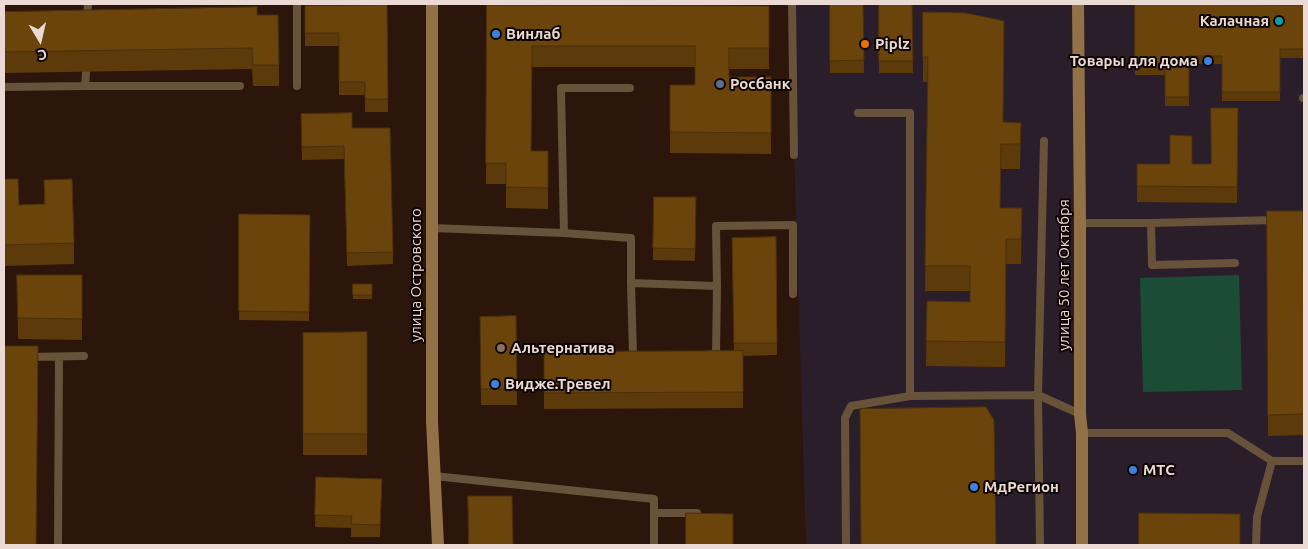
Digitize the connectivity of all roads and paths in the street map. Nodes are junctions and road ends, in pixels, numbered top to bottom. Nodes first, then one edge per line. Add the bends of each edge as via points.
1 (88, 4) edge
2 (297, 4) edge
3 (432, 4) edge
4 (792, 4) edge
5 (1078, 4) edge
6 (87, 28) edge
7 (86, 74) dead end
8 (4, 86) edge
9 (85, 86) junction
10 (240, 86) dead end
11 (297, 86) dead end
12 (630, 88) dead end
13 (858, 113) dead end
14 (1044, 141) dead end
15 (794, 155) dead end
16 (1285, 220) edge
17 (1080, 223) junction
18 (1151, 223) junction
19 (432, 228) junction
20 (564, 232) junction
21 (1235, 263) dead end
22 (630, 284) junction
23 (717, 286) junction
24 (793, 294) dead end
25 (707, 354) edge
26 (651, 355) edge
27 (84, 356) dead end
28 (22, 357) edge
29 (59, 357) junction
30 (1038, 395) junction
31 (910, 396) junction
32 (1080, 414) junction
33 (1082, 433) junction
34 (1272, 461) junction
35 (1304, 461) edge
36 (434, 476) junction
37 (654, 513) junction
38 (704, 514) edge
39 (58, 545) edge
40 (438, 545) edge
41 (654, 545) edge
42 (846, 545) edge
43 (1040, 545) edge
44 (1082, 545) edge
45 (1256, 545) edge

1 - 6 lane
2 - 11 lane
3 - 19 main road, улица Островского
4 - 15 lane
5 - 17 main road, улица 50 лет Октября
7 - 9 lane
8 - 9 lane
9 - 10 lane
12 - 20 lane via 561,88
13 - 31 lane via 910,113
14 - 30 lane
16 - 18 lane
17 - 18 lane
17 - 32 main road, улица 50 лет Октября
18 - 21 lane via 1152,265
19 - 20 lane
19 - 36 main road, улица Островского
20 - 22 lane via 631,238
22 - 23 lane
22 - 26 lane via 632,355
23 - 24 lane via 716,226 793,225
23 - 25 lane via 716,354
27 - 29 lane
28 - 29 lane
29 - 39 lane
30 - 31 lane
30 - 32 lane
30 - 43 lane
31 - 42 lane via 851,406 845,418
32 - 33 main road, улица 50 лет Октября
33 - 34 lane via 1228,434
33 - 44 main road, улица 50 лет Октября
34 - 35 lane
34 - 45 lane via 1257,516
36 - 37 lane via 654,499
36 - 40 main road, улица Островского
37 - 38 lane
37 - 41 lane

